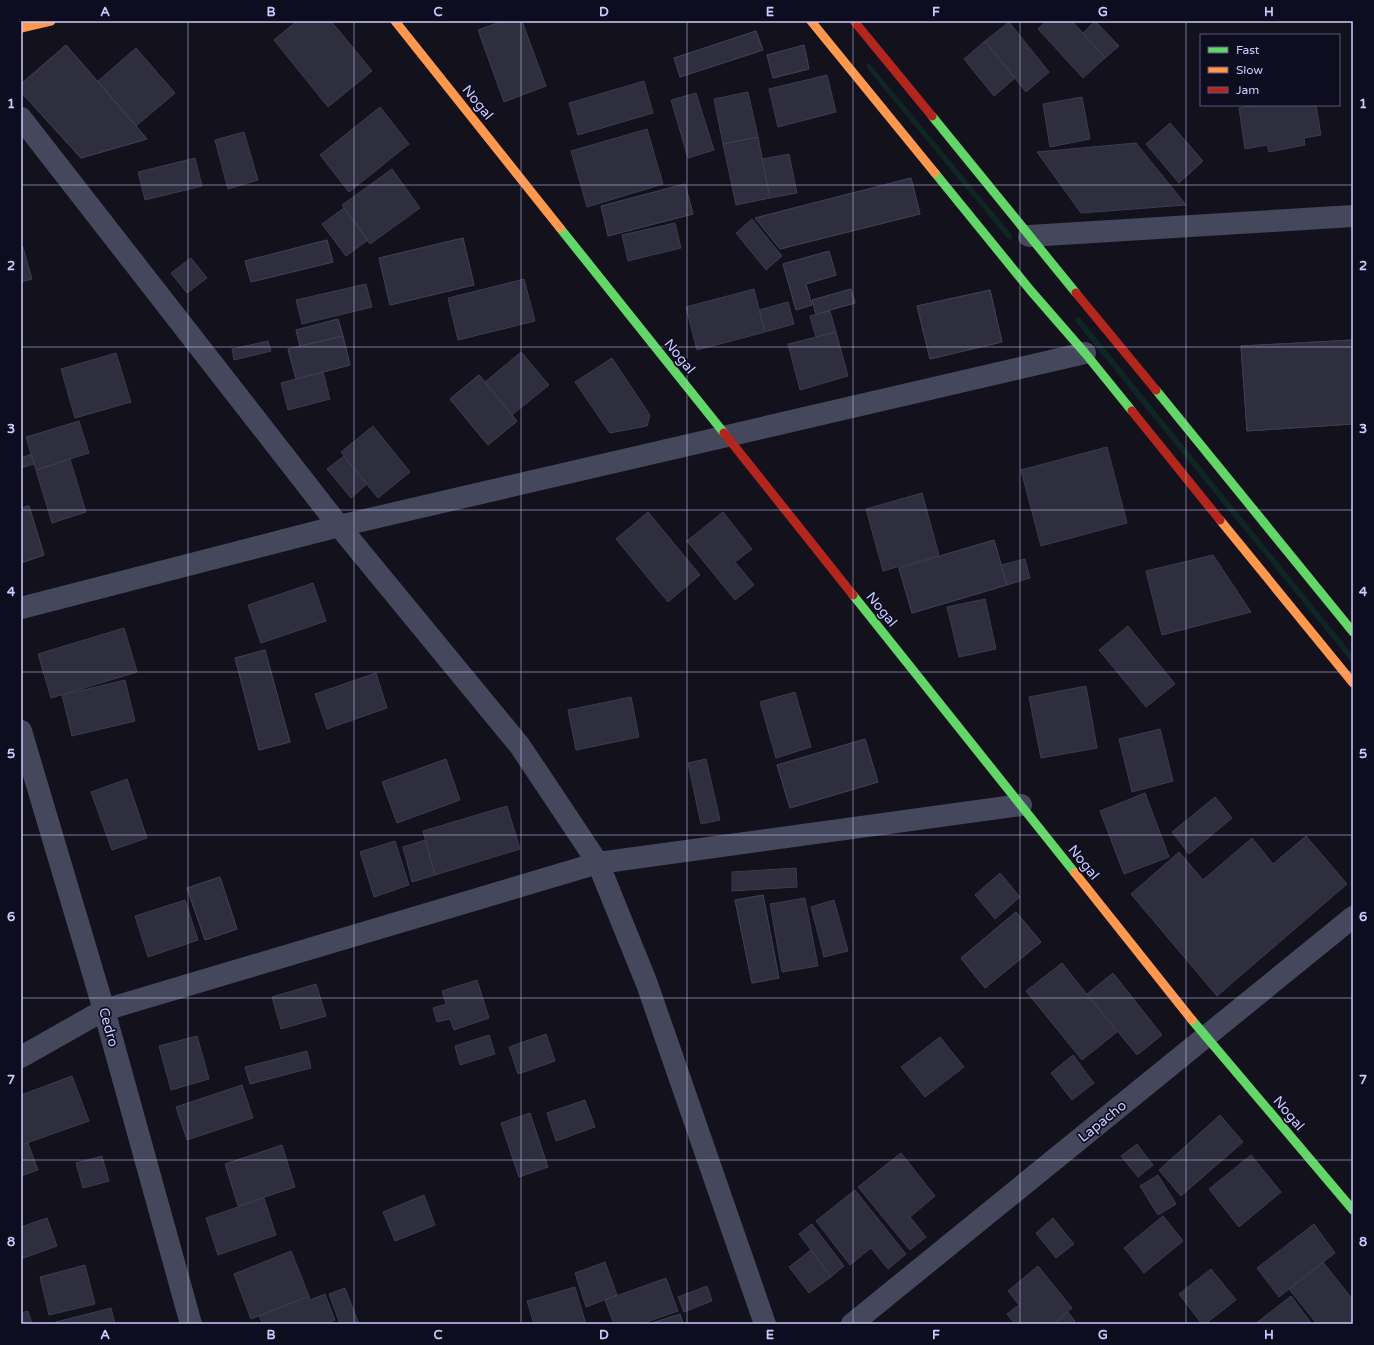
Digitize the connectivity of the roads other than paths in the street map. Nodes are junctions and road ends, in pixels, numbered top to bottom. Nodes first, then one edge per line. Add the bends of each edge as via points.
1 (51, 21) edge
2 (395, 21) edge
3 (854, 21) edge
4 (814, 22) edge
5 (21, 28) edge
6 (21, 118) edge
7 (1353, 216) edge
8 (1029, 236) junction
9 (1085, 353) junction
10 (726, 436) junction
11 (339, 526) junction
12 (21, 608) edge
13 (1353, 632) edge
14 (1353, 683) edge
15 (21, 731) edge
16 (1021, 805) junction
17 (598, 863) junction
18 (1353, 917) edge
19 (104, 1010) junction
20 (1206, 1037) junction
21 (21, 1057) edge
22 (1353, 1210) edge
23 (191, 1324) edge
24 (765, 1324) edge
25 (852, 1324) edge

1 - 5 main road
2 - 10 main road, Nogal
3 - 8 main road
4 - 9 main road
6 - 11 street
7 - 8 street
8 - 13 main road via 1055,272
9 - 10 street
9 - 14 main road
10 - 11 street
10 - 16 main road, Nogal
11 - 12 street
11 - 17 street via 520,746
15 - 19 street, Cedro
16 - 17 street
16 - 20 main road, Nogal
17 - 19 street
17 - 24 street via 647,984
18 - 20 street, Lapacho
19 - 21 street
19 - 23 street, Cedro
20 - 22 main road, Nogal
20 - 25 street, Lapacho

